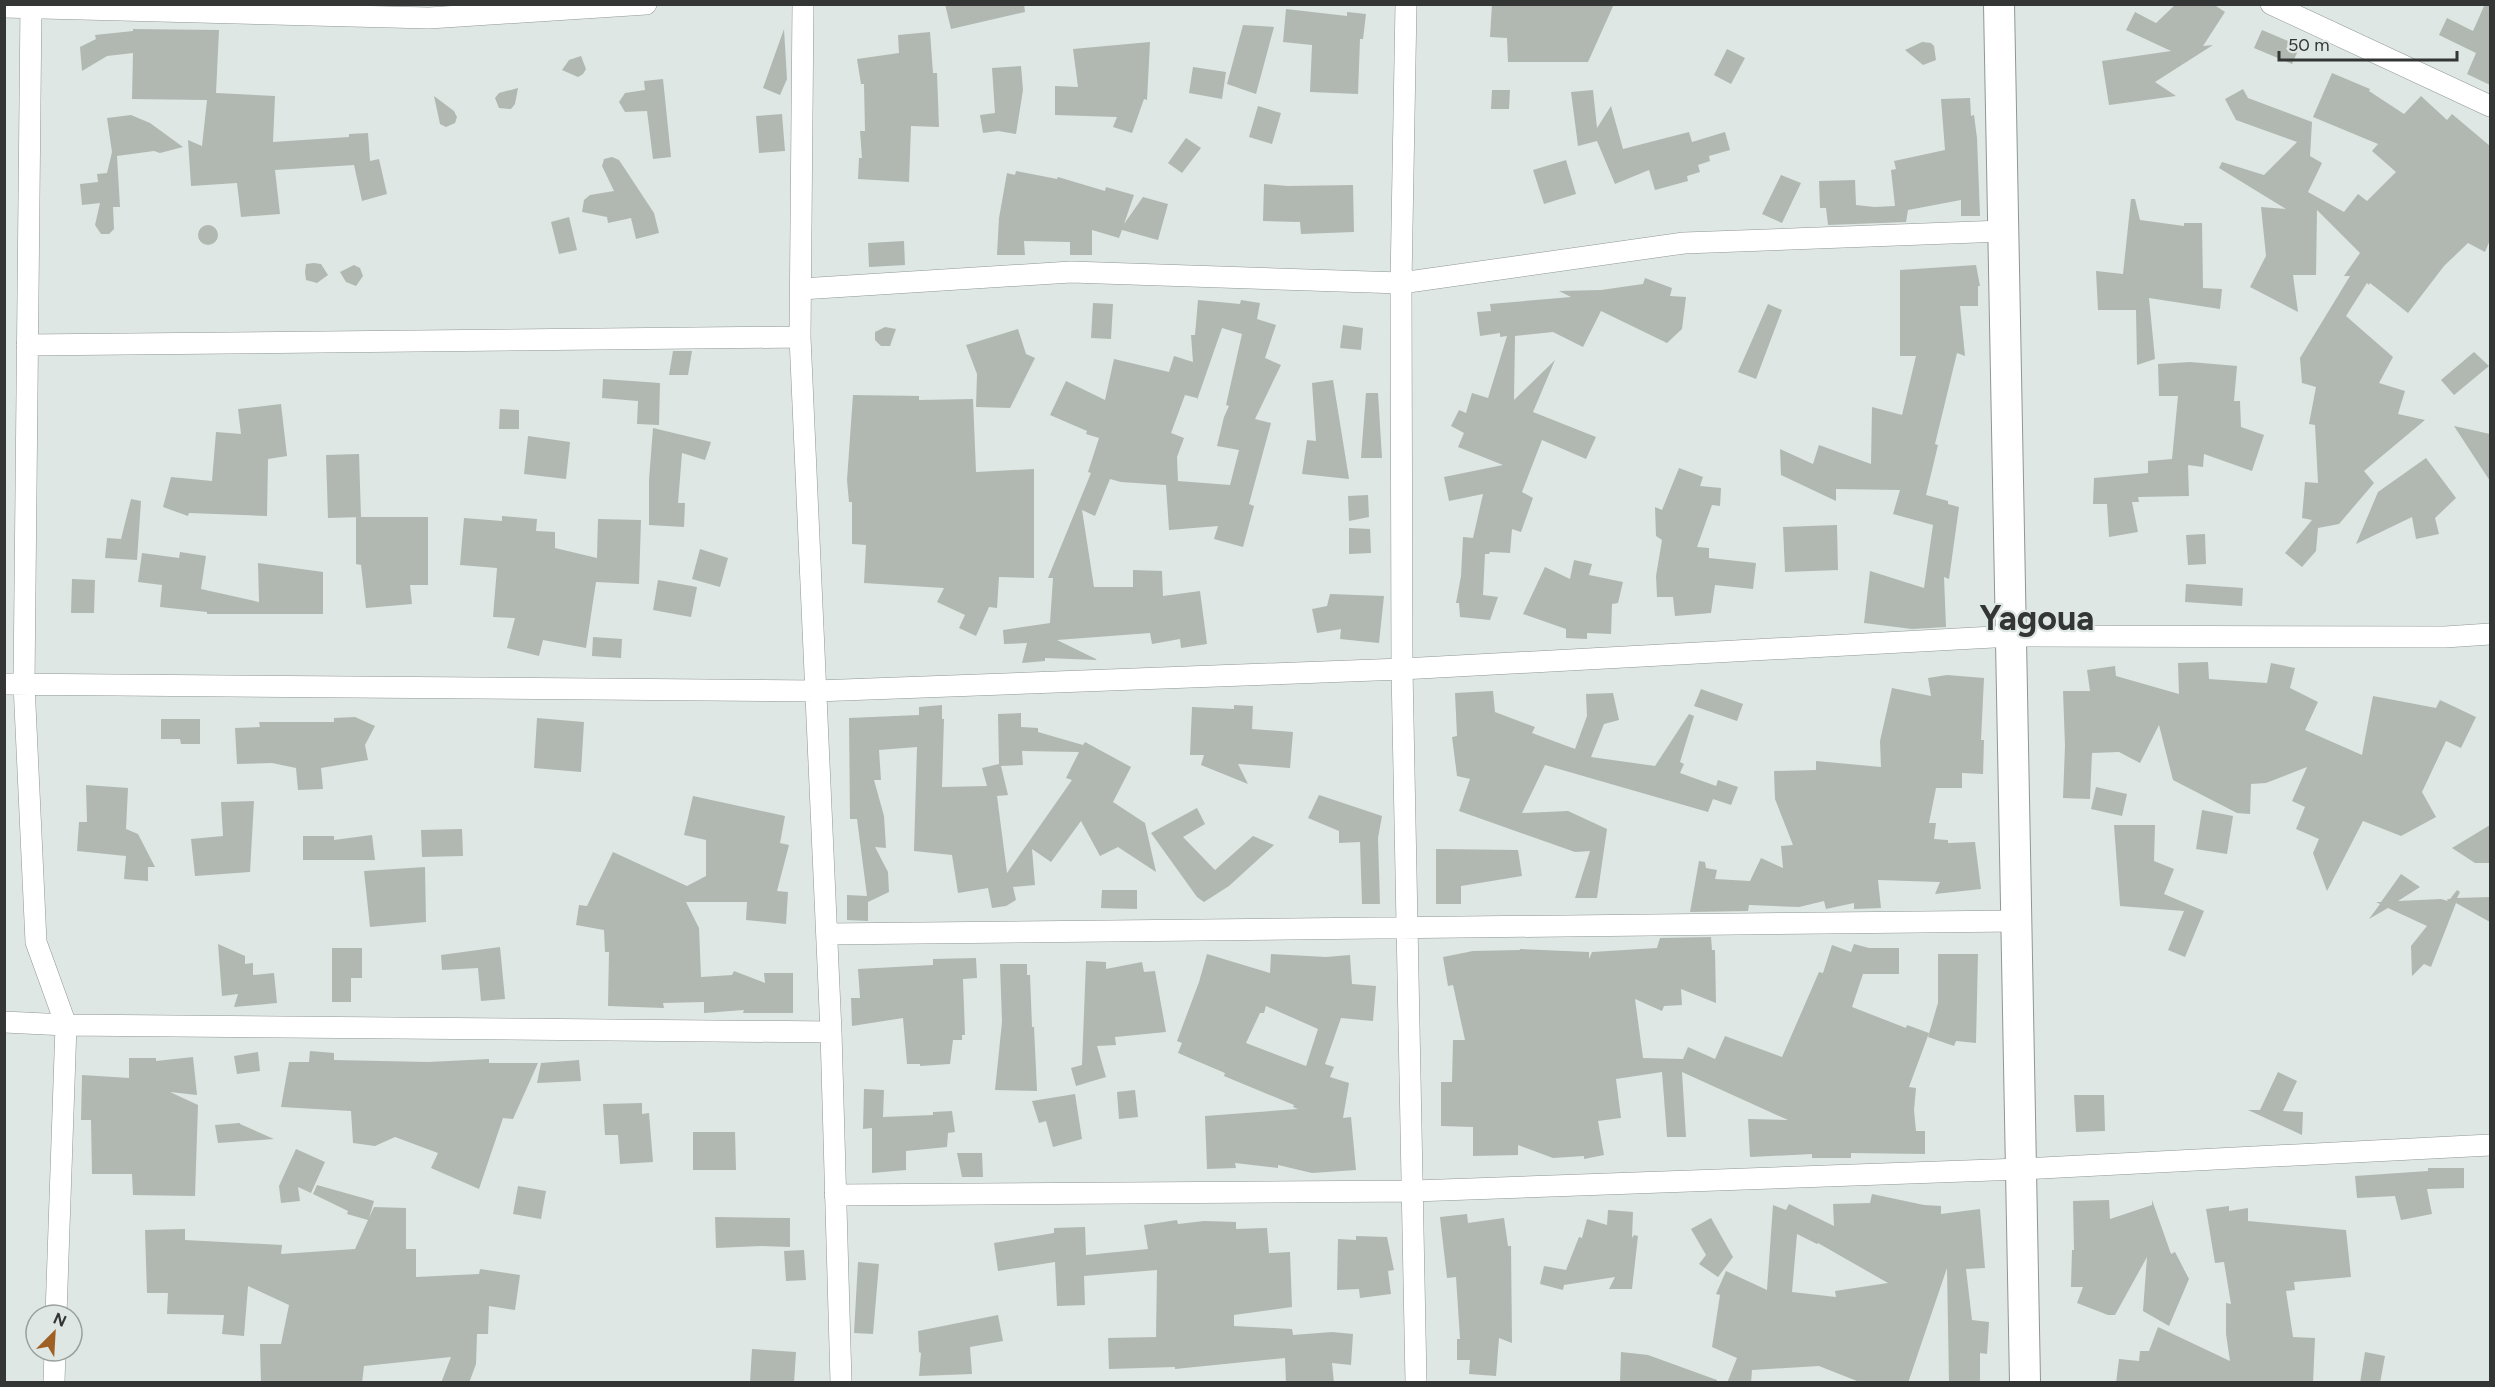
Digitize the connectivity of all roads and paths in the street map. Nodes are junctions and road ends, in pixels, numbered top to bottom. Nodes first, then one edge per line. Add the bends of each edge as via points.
1 (646, 4) edge
2 (803, 4) edge
3 (1406, 4) edge
4 (1998, 4) edge
5 (2271, 4) edge
6 (31, 7) edge
7 (4, 8) edge
8 (2490, 106) edge
9 (2003, 231) junction
10 (1401, 283) junction
11 (801, 289) junction
12 (800, 338) junction
13 (27, 345) junction
14 (2490, 634) edge
15 (2012, 636) junction
16 (1402, 669) junction
17 (14, 684) edge
18 (816, 691) junction
19 (2017, 921) junction
20 (1409, 929) junction
21 (827, 934) junction
22 (4, 1022) edge
23 (66, 1025) junction
24 (831, 1032) junction
25 (2490, 1145) edge
26 (2021, 1169) junction
27 (1414, 1191) junction
28 (835, 1195) junction
29 (56, 1303) edge
30 (55, 1363) edge
31 (54, 1383) edge
32 (841, 1383) edge
33 (1416, 1383) edge
34 (2025, 1383) edge

1 - 6 street via 429,18
2 - 11 street
3 - 10 street
4 - 9 street
5 - 8 street
6 - 7 street
6 - 13 street
9 - 10 street via 1684,243
9 - 15 street
10 - 11 street via 1071,272
10 - 16 street
11 - 12 street
12 - 13 street
12 - 18 street
13 - 17 street
14 - 15 street
15 - 16 street
15 - 19 street
16 - 18 street
16 - 20 street
17 - 18 street
17 - 23 street via 36,942
18 - 21 street
19 - 20 street
19 - 26 street
20 - 21 street
20 - 27 street
21 - 24 street
22 - 23 street
23 - 24 street
23 - 29 street
24 - 28 street
25 - 26 street
26 - 27 street
26 - 34 street
27 - 28 street
27 - 33 street
28 - 32 street
30 - 31 street

